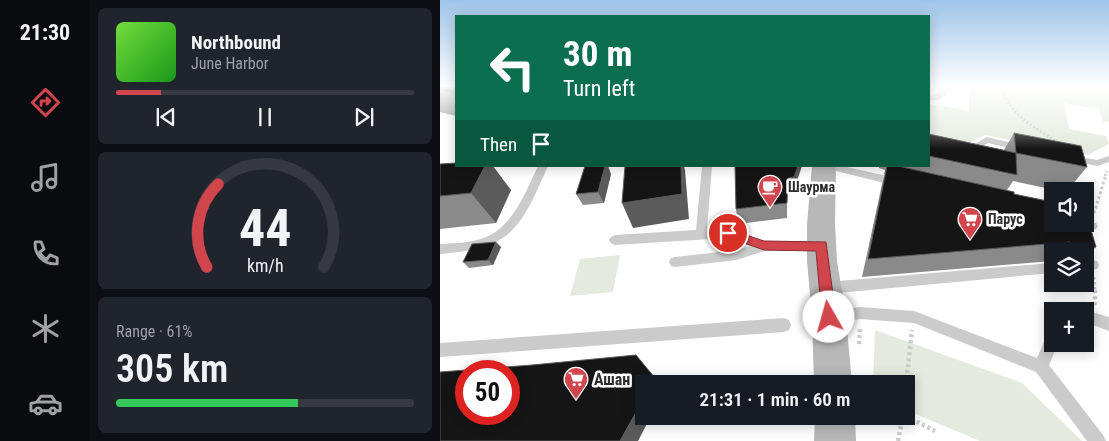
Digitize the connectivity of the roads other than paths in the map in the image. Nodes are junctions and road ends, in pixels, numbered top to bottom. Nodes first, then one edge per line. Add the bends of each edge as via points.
1 (957, 150) edge
2 (1032, 150) edge
3 (1060, 156) edge
4 (1109, 159) edge
5 (544, 167) edge
6 (707, 167) edge
7 (829, 167) edge
8 (910, 185) edge
9 (701, 235) junction
10 (615, 240) dead end
11 (764, 246) junction
12 (821, 246) junction
13 (440, 249) edge
14 (675, 262) dead end
15 (1044, 269) edge
16 (827, 303) junction
17 (1094, 319) edge
18 (1109, 324) edge
19 (784, 325) dead end
20 (440, 350) edge
21 (1047, 352) edge
22 (1041, 367) junction
23 (832, 375) edge
24 (835, 425) edge
25 (835, 441) edge
26 (1097, 441) edge

1 - 2 lane via 967,152 987,140
3 - 4 lane via 1097,163
5 - 13 lane via 518,218 510,226 481,244
6 - 9 lane
7 - 8 lane
7 - 12 main road
9 - 10 lane
9 - 11 lane via 728,233
11 - 12 lane
11 - 14 lane via 737,255
12 - 16 main road
15 - 16 lane
16 - 22 lane via 860,313 914,317
16 - 23 main road
17 - 18 lane
19 - 20 lane
21 - 22 lane
22 - 26 lane
24 - 25 main road

